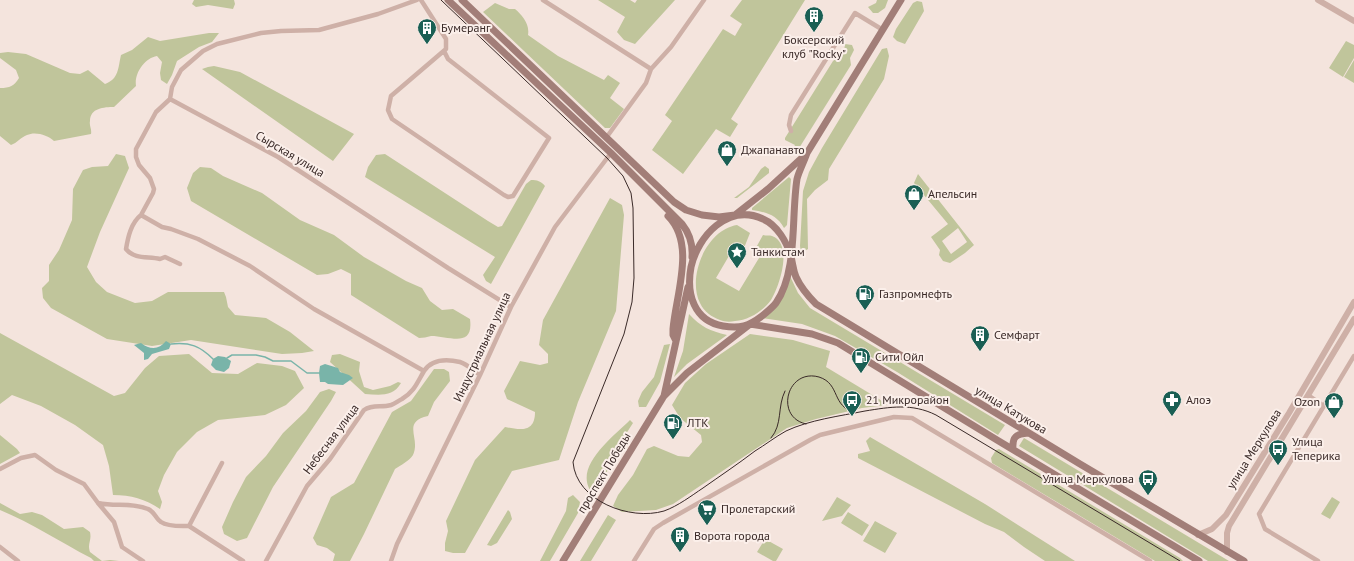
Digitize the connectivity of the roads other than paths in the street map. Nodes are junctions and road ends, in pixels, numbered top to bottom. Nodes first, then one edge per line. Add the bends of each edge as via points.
1 (418, 0) edge
2 (421, 0) edge
3 (448, 0) edge
4 (462, 0) edge
5 (543, 0) edge
6 (704, 0) edge
7 (901, 0) edge
8 (1318, 0) edge
9 (1354, 21) edge
10 (883, 30) junction
11 (444, 50) junction
12 (651, 69) junction
13 (170, 99) junction
14 (791, 131) dead end
15 (606, 138) junction
16 (610, 153) junction
17 (807, 154) junction
18 (649, 192) junction
19 (141, 215) junction
20 (735, 215) junction
21 (790, 255) junction
22 (180, 264) dead end
23 (691, 266) junction
24 (689, 283) junction
25 (1354, 302) edge
26 (511, 307) junction
27 (1354, 319) edge
28 (750, 324) junction
29 (676, 341) junction
30 (1354, 356) edge
31 (424, 371) junction
32 (480, 375) junction
33 (664, 396) junction
34 (1308, 396) junction
35 (1324, 406) junction
36 (1028, 433) junction
37 (1013, 449) junction
38 (222, 463) dead end
39 (0, 469) edge
40 (98, 503) junction
41 (189, 526) junction
42 (1198, 535) junction
43 (0, 547) edge
44 (1227, 552) junction
45 (12, 559) edge
46 (18, 561) edge
47 (143, 561) edge
48 (243, 561) edge
49 (266, 561) edge
50 (391, 561) edge
51 (563, 561) edge
52 (634, 561) edge
53 (1150, 561) edge
54 (1199, 561) edge
55 (1244, 561) edge
56 (1318, 561) edge

1 - 13 street via 318,30 261,33 218,44 203,51 181,70 172,87
2 - 11 street via 446,39
3 - 16 main road
4 - 15 main road
5 - 12 street
6 - 12 street via 671,47
7 - 10 main road
8 - 9 street
10 - 14 street via 855,13 791,115
10 - 17 main road
11 - 11 street via 448,59 549,138 512,196 504,195 392,119 388,110 391,96
12 - 15 street via 646,83
13 - 19 street via 156,112 136,149 139,165 150,178 154,189
13 - 26 street, Сырская улица via 278,157
15 - 20 main road via 680,206 702,215
16 - 18 main road
16 - 26 street, Индустриальная улица via 555,227
17 - 20 main road
17 - 21 main road via 798,178
18 - 23 main road via 689,234 692,247
18 - 29 main road via 650,198 672,220 681,238 683,254 673,329
19 - 22 street via 136,219 126,249 145,258 165,257
19 - 31 street via 250,266 314,309
20 - 21 main road via 753,216 769,222 781,236
20 - 23 main road via 722,221 706,235
21 - 28 main road via 788,274 781,295 766,313
21 - 36 main road, улица Катукова via 799,283 816,304
23 - 24 main road
24 - 28 main road via 694,306 708,321 736,327
24 - 29 main road
25 - 42 street, улица Меркулова via 1226,515 1212,529
26 - 32 street, Индустриальная улица
27 - 34 street, улица Меркулова
28 - 33 main road via 687,373
28 - 37 main road via 812,334 838,343
29 - 33 main road
30 - 35 street
31 - 32 street via 429,364 446,360 461,362
31 - 49 street, Небесная улица via 415,389 403,399 391,405 370,406 364,410 330,459 307,486
32 - 50 street, Индустриальная улица
33 - 51 main road, проспект Победы
34 - 35 street
34 - 44 street, улица Меркулова via 1229,526
35 - 56 street via 1259,514 1265,529
36 - 37 main road via 1015,437 1012,442
36 - 42 main road, улица Катукова
37 - 54 main road
38 - 41 street
39 - 40 street via 21,458 35,455 56,470 84,484
40 - 41 street via 129,504 150,510 162,523
40 - 47 street via 114,522 122,547
41 - 48 street
42 - 44 main road, улица Катукова
43 - 45 street
44 - 55 main road, улица Катукова
45 - 46 street
52 - 53 street via 654,529 749,473 820,436 894,417 912,418

